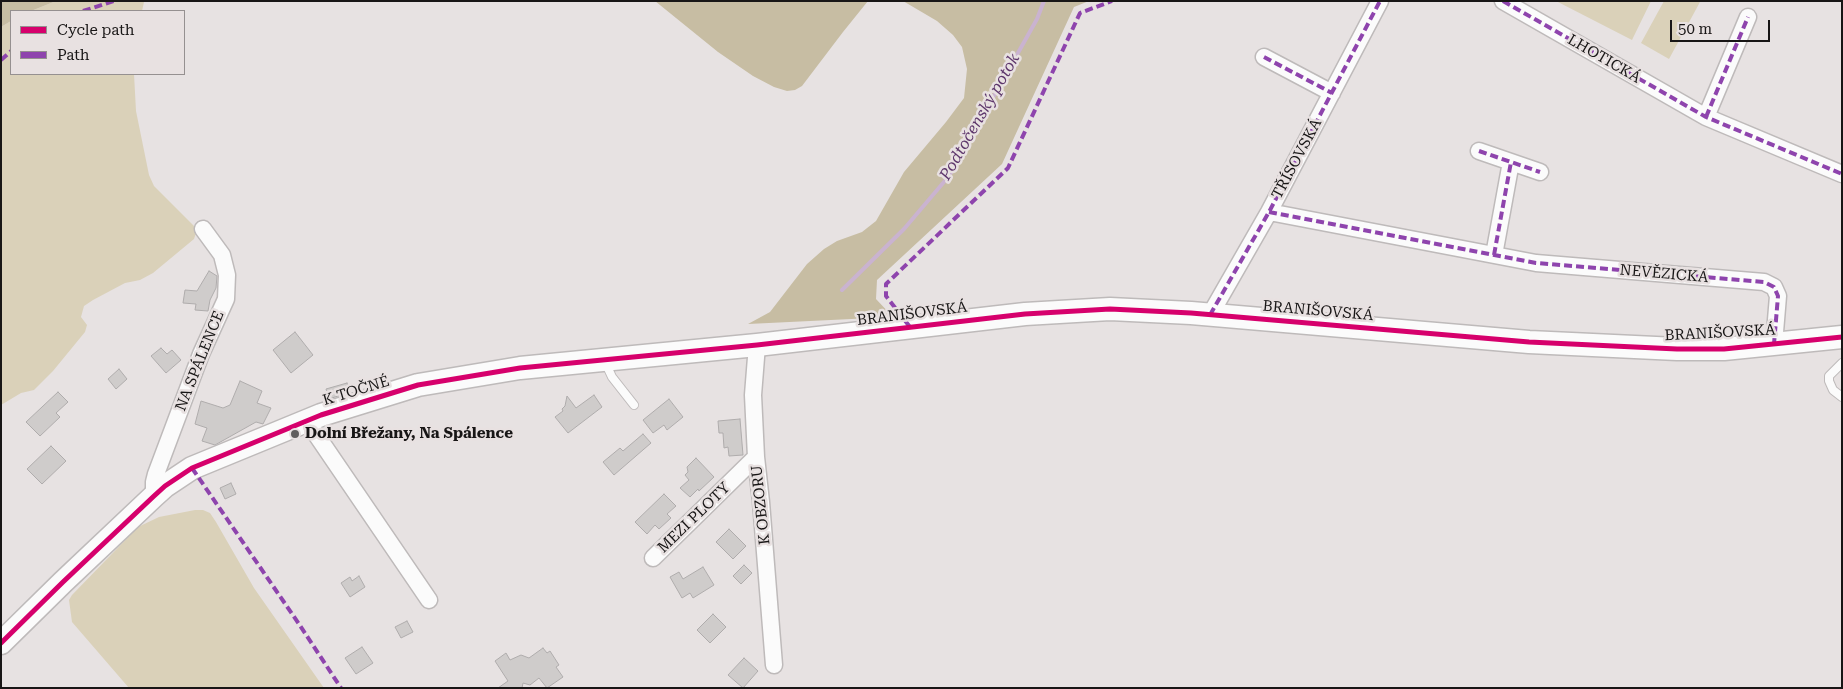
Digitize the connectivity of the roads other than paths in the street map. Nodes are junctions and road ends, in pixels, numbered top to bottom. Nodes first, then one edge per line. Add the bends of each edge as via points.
1 (1380, 1) edge
2 (1503, 1) edge
3 (1748, 17) dead end
4 (1264, 57) dead end
5 (1332, 93) junction
6 (1706, 117) junction
7 (1479, 151) dead end
8 (1511, 162) junction
9 (1540, 172) dead end
10 (1842, 174) edge
11 (1269, 212) junction
12 (203, 230) dead end
13 (1494, 255) junction
14 (1210, 315) junction
15 (1842, 337) edge
16 (792, 340) joint
17 (1774, 344) junction
18 (758, 345) junction
19 (604, 360) junction
20 (1842, 363) edge
21 (1842, 397) edge
22 (634, 405) dead end
23 (307, 421) junction
24 (756, 457) junction
25 (154, 496) junction
26 (653, 558) dead end
27 (428, 600) dead end
28 (1, 643) edge
29 (774, 665) dead end

1 - 5 street, TŘÍSOVSKÁ
2 - 6 street, LHOTICKÁ
3 - 6 street
4 - 5 street
5 - 11 street, TŘÍSOVSKÁ
6 - 10 street, LHOTICKÁ
7 - 8 street
8 - 9 street
8 - 13 street
11 - 13 street, NEVĚZICKÁ
11 - 14 street, TŘÍSOVSKÁ
12 - 25 street, NA SPÁLENCE via 222,255 227,275 226,299 201,354 156,474
13 - 17 street, NEVĚZICKÁ via 1536,263 1764,282 1774,287 1778,296
14 - 16 street, BRANIŠOVSKÁ via 1110,309 1025,314
14 - 17 street, BRANIŠOVSKÁ via 1529,342 1677,350
15 - 17 street, BRANIŠOVSKÁ
16 - 18 street, K TOČNÉ
18 - 19 street, K TOČNÉ
18 - 24 street, K OBZORU via 753,395
19 - 22 lane via 612,377
19 - 23 street, K TOČNÉ via 520,368 418,385
20 - 21 lane via 1829,376 1833,390
23 - 25 street, K TOČNÉ via 192,468
23 - 27 street, K TOČNÉ
24 - 26 street, MEZI PLOTY
24 - 29 street, K OBZORU
25 - 28 street, K TOČNÉ

